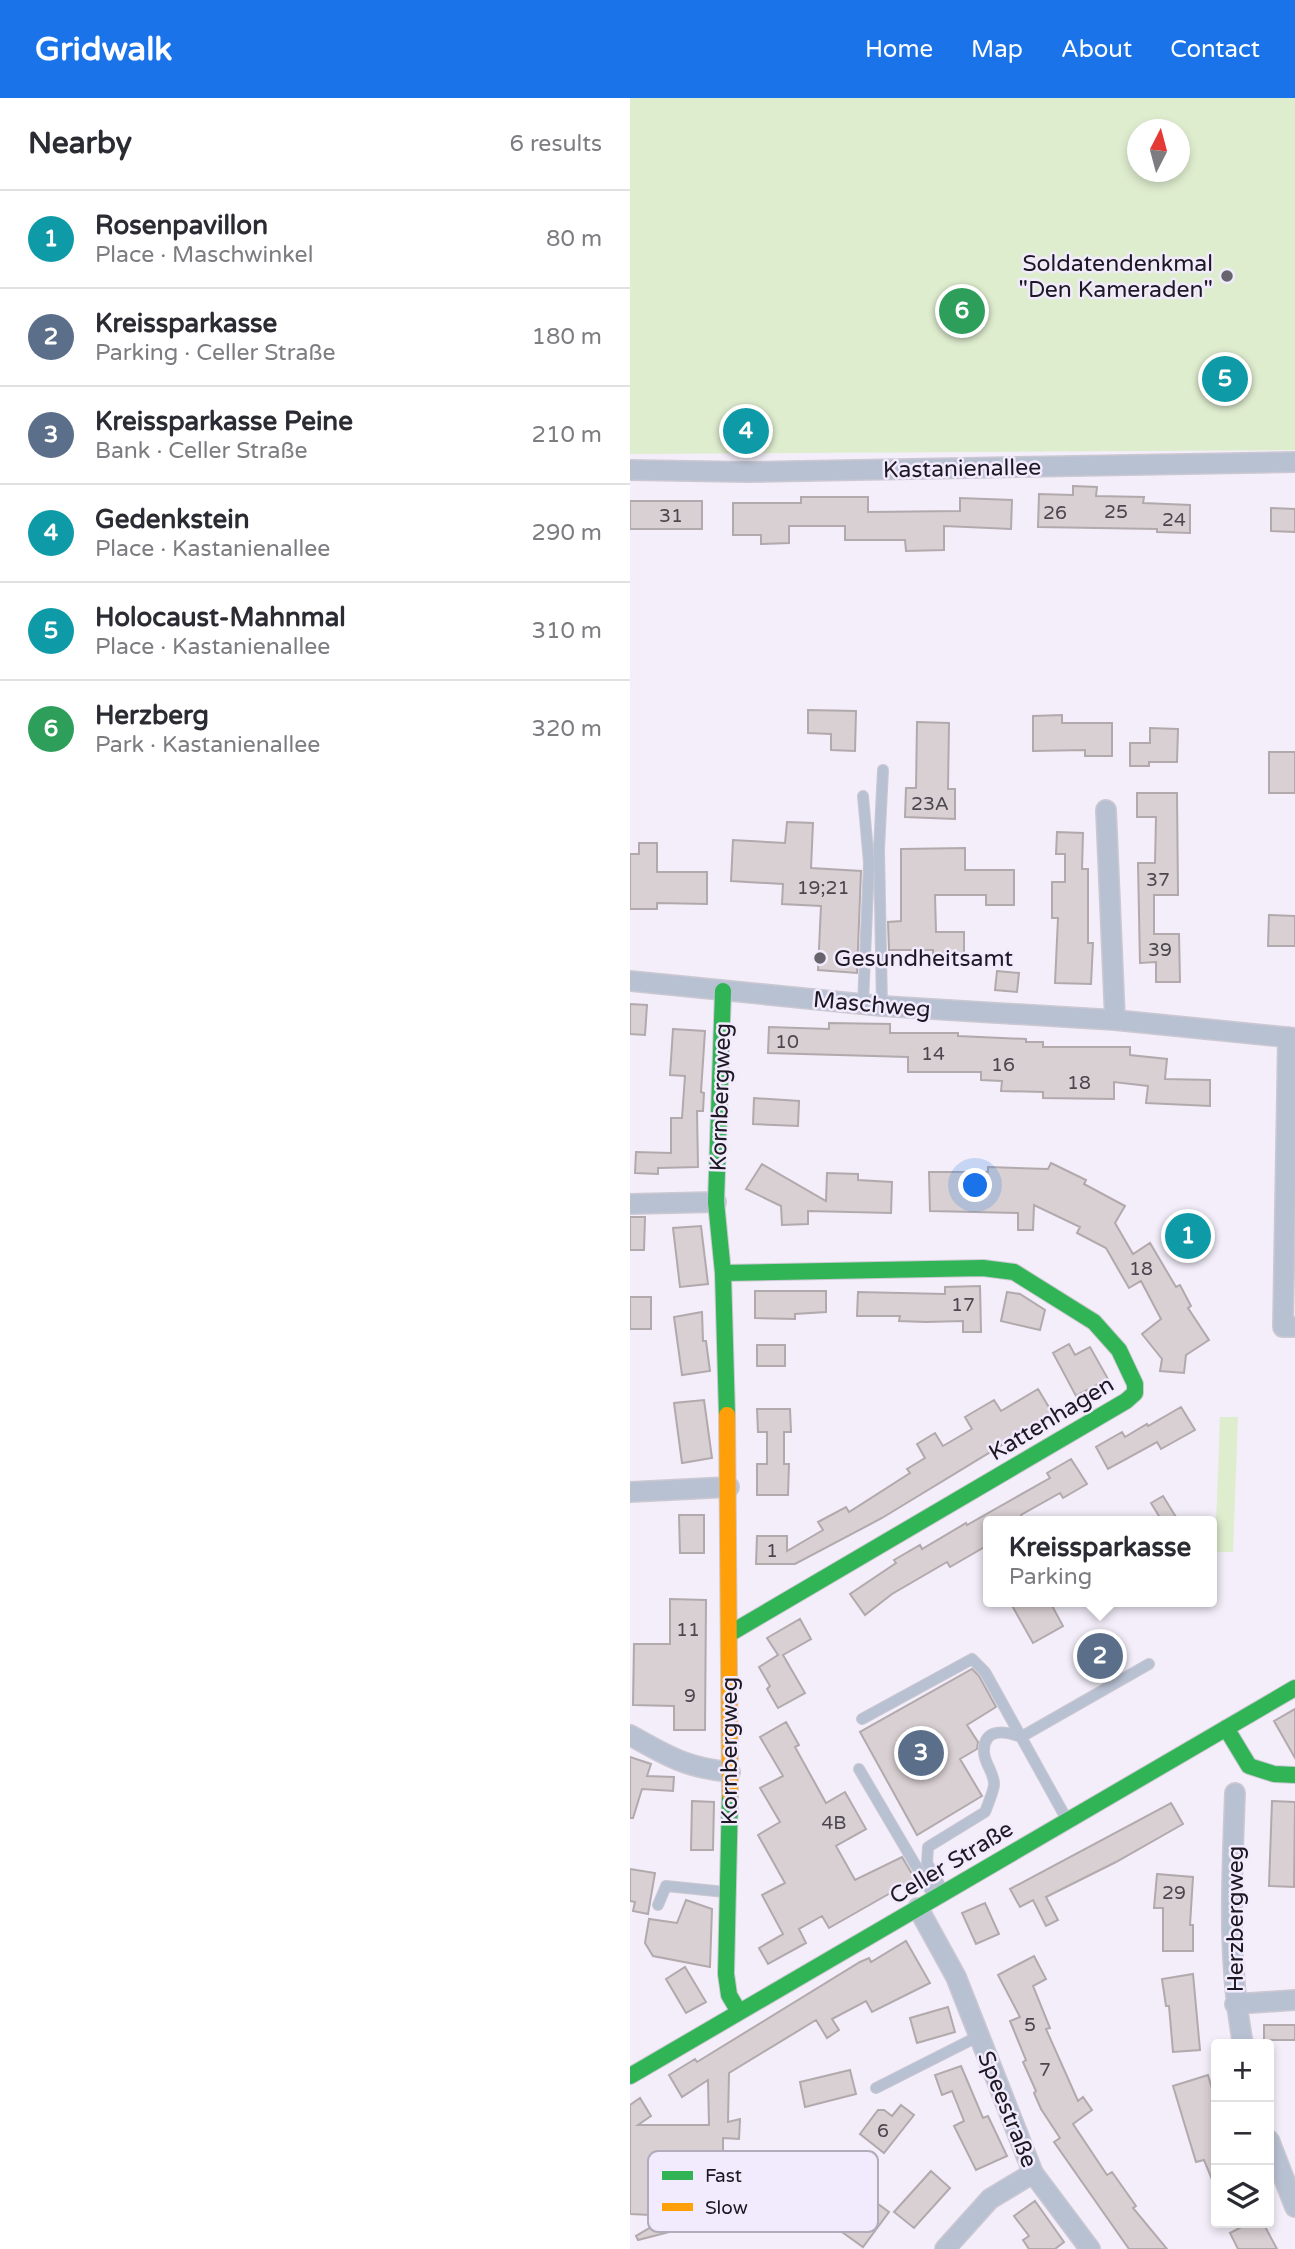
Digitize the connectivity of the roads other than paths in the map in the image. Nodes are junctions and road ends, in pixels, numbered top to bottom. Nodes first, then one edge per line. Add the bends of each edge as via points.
1 (1295, 462) edge
2 (630, 470) edge
3 (883, 770) dead end
4 (863, 796) dead end
5 (1106, 810) dead end
6 (630, 981) edge
7 (723, 991) junction
8 (872, 1005) junction
9 (1115, 1020) junction
10 (1291, 1037) edge
11 (716, 1202) junction
12 (630, 1204) edge
13 (723, 1273) junction
14 (1295, 1327) edge
15 (729, 1487) junction
16 (630, 1492) edge
17 (729, 1634) junction
18 (1149, 1664) dead end
19 (1295, 1688) edge
20 (862, 1719) dead end
21 (1226, 1728) junction
22 (630, 1735) edge
23 (1021, 1737) junction
24 (859, 1769) dead end
25 (730, 1772) junction
26 (1295, 1775) edge
27 (1235, 1793) dead end
28 (1067, 1819) junction
29 (728, 1892) junction
30 (932, 1900) junction
31 (658, 1905) dead end
32 (1295, 2000) edge
33 (1235, 2004) junction
34 (739, 2012) junction
35 (979, 2036) junction
36 (1242, 2039) edge
37 (630, 2076) edge
38 (876, 2088) dead end
39 (1274, 2153) edge
40 (1033, 2173) junction
41 (1295, 2207) edge
42 (945, 2249) edge
43 (1090, 2249) edge

1 - 2 street, Kastanienallee
3 - 8 lane
4 - 8 lane
5 - 9 street
6 - 7 street, Maschweg
7 - 8 street, Maschweg
7 - 11 street, Kornbergweg
8 - 9 street, Maschweg
9 - 10 street, Maschweg
10 - 14 street via 1283,1327
11 - 12 street, Kornbergweg
11 - 13 street, Kornbergweg
13 - 15 street, Kornbergweg
13 - 17 street, Kattenhagen via 983,1268 1013,1272 1094,1322 1119,1350 1135,1384 1135,1393 1126,1401
15 - 16 street
15 - 17 street, Kornbergweg
17 - 25 street, Kornbergweg
18 - 23 lane
19 - 21 street, Celler Straße
20 - 23 lane via 972,1659 985,1672
21 - 26 street via 1249,1766
21 - 28 street, Celler Straße
22 - 25 street via 673,1760
23 - 28 lane
23 - 30 lane via 995,1732 988,1740 984,1752 995,1783 985,1812 928,1847
24 - 30 lane
25 - 29 street, Kornbergweg
27 - 33 street, Herzbergweg via 1230,1934
28 - 30 street, Celler Straße
29 - 31 lane via 666,1886
29 - 34 street, Kornbergweg via 726,1974 729,1995
30 - 34 street, Celler Straße
30 - 35 street, Speestraße
32 - 33 street
33 - 36 street, Herzbergweg
34 - 37 street, Celler Straße
35 - 38 lane, Speestraße
35 - 40 street, Speestraße
39 - 41 street
40 - 42 street via 990,2199
40 - 43 street, Speestraße

